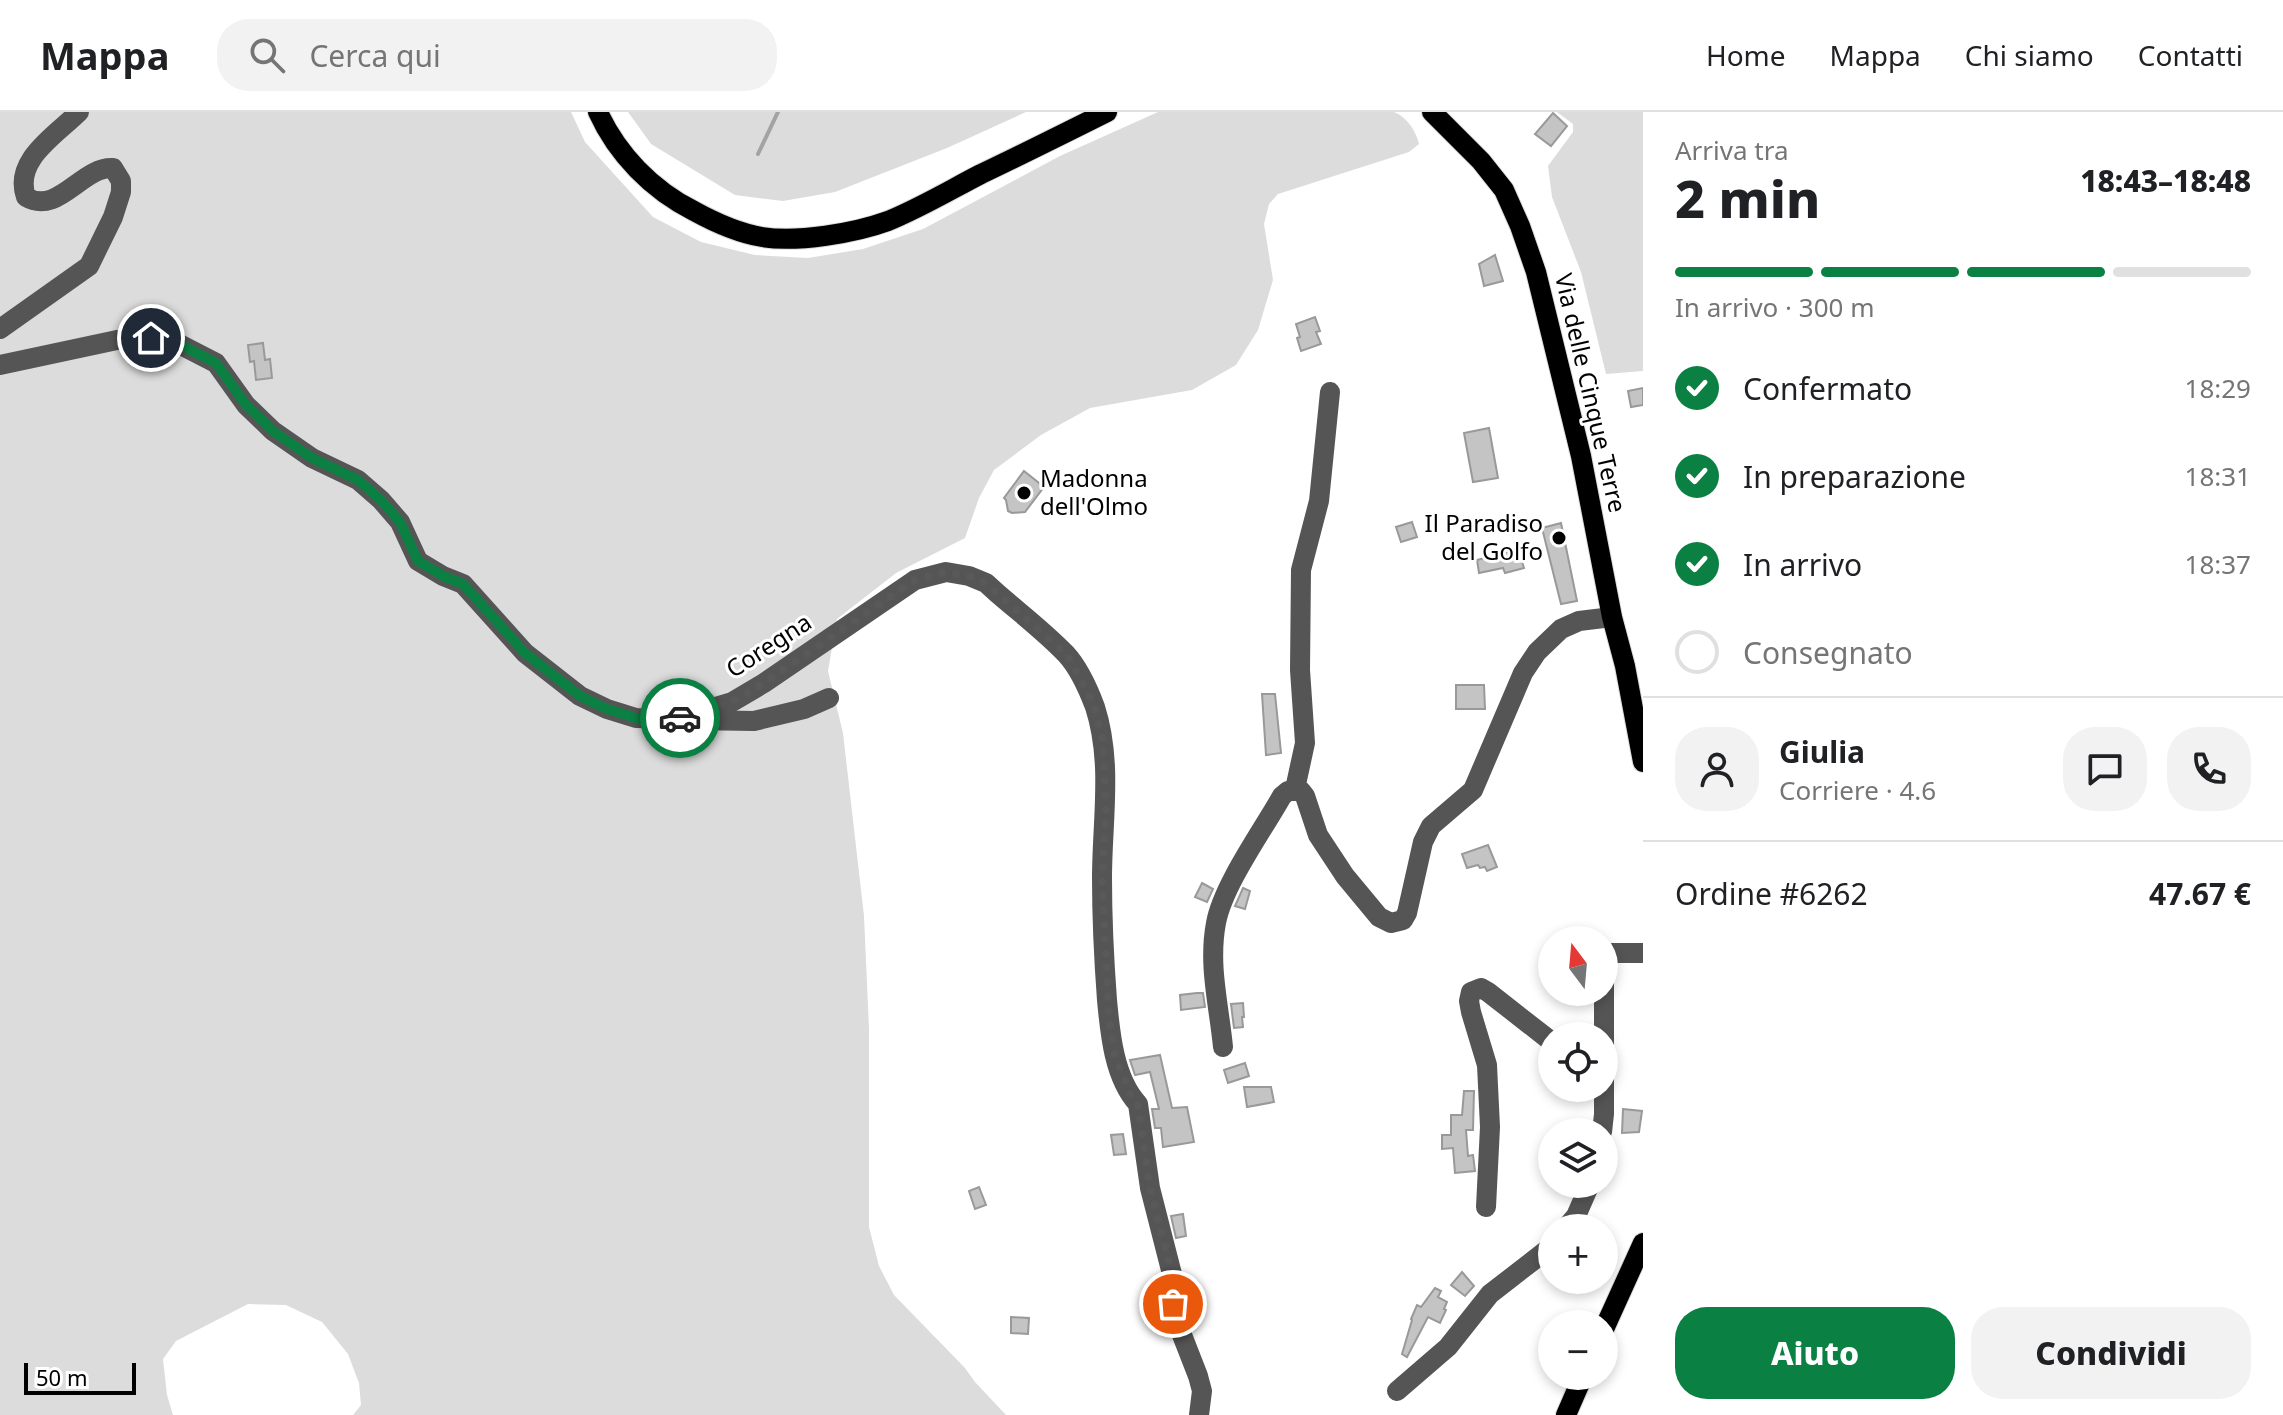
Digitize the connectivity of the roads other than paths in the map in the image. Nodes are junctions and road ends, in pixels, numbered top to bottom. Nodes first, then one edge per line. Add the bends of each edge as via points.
1 (79, 112) edge
2 (598, 112) edge
3 (1107, 112) edge
4 (1432, 112) edge
5 (0, 329) edge
6 (0, 365) edge
7 (1330, 392) dead end
8 (1612, 617) junction
9 (829, 698) dead end
10 (675, 719) junction
11 (1643, 762) edge
12 (1295, 789) junction
13 (1643, 953) edge
14 (1538, 1031) edge
15 (1223, 1047) dead end
16 (1604, 1118) edge
17 (1486, 1207) dead end
18 (1643, 1243) edge
19 (1538, 1257) edge
20 (1613, 1310) edge
21 (1577, 1390) edge
22 (1397, 1391) dead end
23 (1199, 1415) edge
24 (1566, 1415) edge

1 - 5 street via 27,165 22,188 26,197 38,202 113,168 121,181 113,217 89,266
2 - 3 main road via 629,160 679,204 762,237 803,238 888,221
4 - 8 main road, Via delle Cinque Terre via 1504,190 1520,226 1566,389
6 - 10 street, Coregna via 117,340 151,338 179,344 216,363 273,431 358,480 381,500 400,522 418,561 463,584 525,653 554,676 607,709 636,718
7 - 12 street via 1319,501 1301,570 1305,743
8 - 11 main road, Via delle Cinque Terre
8 - 12 street via 1561,629 1537,652 1473,790 1431,826 1423,842 1403,920 1391,923 1379,917 1353,886 1318,835 1305,796
9 - 10 street via 754,721
10 - 23 street, Coregna via 732,702 915,580 946,572 969,576 992,589 1068,656 1094,705 1102,736 1102,880 1115,1055 1138,1104 1150,1188 1173,1278 1175,1317 1202,1391
12 - 15 street via 1282,796 1228,889 1216,921 1215,988
13 - 16 street via 1612,953 1604,964
14 - 17 street via 1488,992 1471,992 1471,1012 1487,1065
18 - 20 main road
19 - 22 street via 1490,1294 1448,1347
21 - 24 main road

